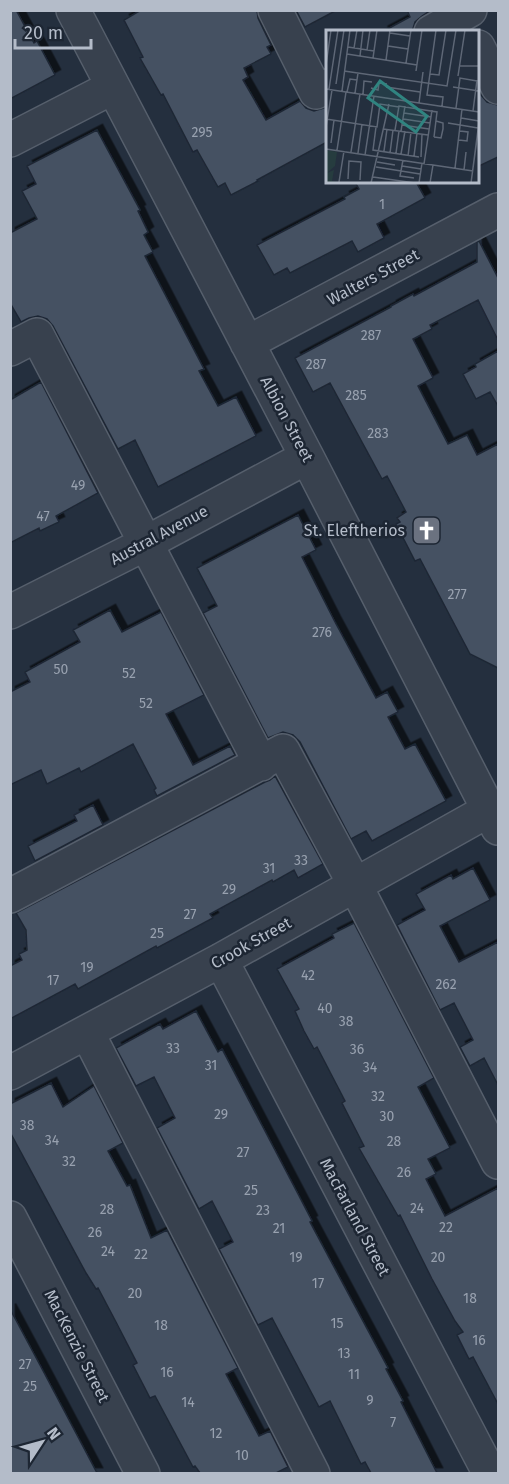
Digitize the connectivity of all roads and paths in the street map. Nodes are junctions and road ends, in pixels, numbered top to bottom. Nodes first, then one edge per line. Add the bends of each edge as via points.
1 (73, 10) edge
2 (275, 10) edge
3 (471, 10) edge
4 (434, 30) edge
5 (469, 30) edge
6 (479, 51) edge
7 (113, 87) junction
8 (326, 87) edge
9 (498, 87) edge
10 (10, 140) edge
11 (498, 212) edge
12 (247, 343) junction
13 (10, 349) edge
14 (307, 458) junction
15 (146, 543) junction
16 (10, 612) edge
17 (261, 764) junction
18 (494, 819) edge
19 (355, 885) junction
20 (10, 897) edge
21 (221, 960) junction
22 (87, 1032) junction
23 (10, 1073) edge
24 (498, 1162) edge
25 (10, 1218) edge
26 (143, 1473) edge
27 (313, 1473) edge
28 (490, 1473) edge

1 - 7 street, Albion Street
2 - 8 street via 316,92
3 - 4 street
3 - 5 street via 466,26
6 - 9 street
7 - 10 street
7 - 12 street, Albion Street
11 - 12 street, Walters Street
12 - 14 street, Albion Street
13 - 15 street via 37,335
14 - 15 street, Austral Avenue
14 - 18 street, Albion Street
15 - 16 street, Austral Avenue
15 - 17 street
17 - 19 street via 283,752
17 - 20 street
18 - 19 street, Crook Street
19 - 21 street, Crook Street
19 - 24 street
21 - 22 street, Crook Street
21 - 28 street, MacFarland Street
22 - 23 street, Crook Street
22 - 27 street
25 - 26 street, MacKenzie Street

